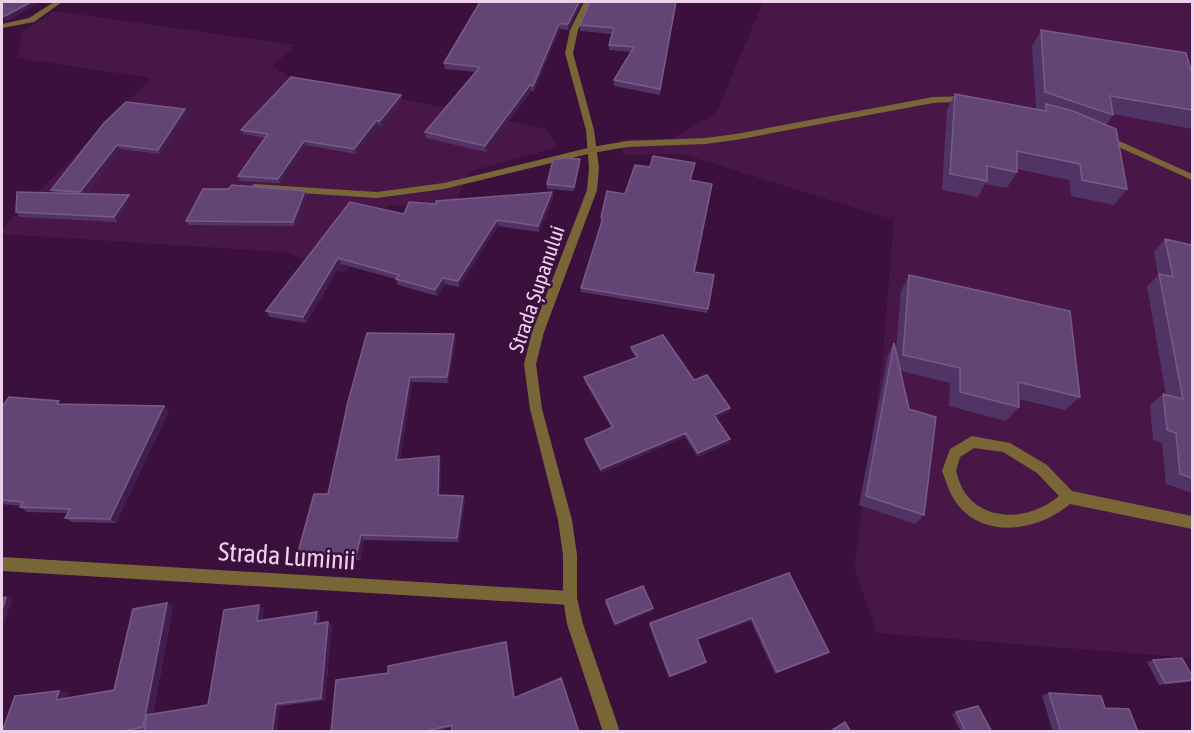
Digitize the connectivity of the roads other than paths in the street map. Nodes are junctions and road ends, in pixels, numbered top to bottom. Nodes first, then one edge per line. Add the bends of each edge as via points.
1 (58, 2) edge
2 (588, 2) edge
3 (2, 26) edge
4 (977, 100) edge
5 (1096, 133) edge
6 (592, 150) junction
7 (1192, 177) edge
8 (238, 186) edge
9 (1068, 497) junction
10 (1192, 524) edge
11 (2, 564) edge
12 (570, 598) junction
13 (612, 732) edge

1 - 3 street via 32,20
2 - 6 street, Strada Șupanului via 574,30 569,53
4 - 6 street via 933,100 726,139 627,144
5 - 7 street
6 - 8 street via 444,186 377,195
6 - 12 street, Strada Șupanului via 594,168 587,208 538,332 530,364 536,409 565,520
9 - 9 street via 1042,469 1005,447 972,442 955,453 949,471 960,498 981,516 1007,522 1050,512
9 - 10 street
11 - 12 street, Strada Luminii
12 - 13 street, Strada Șupanului via 585,658

